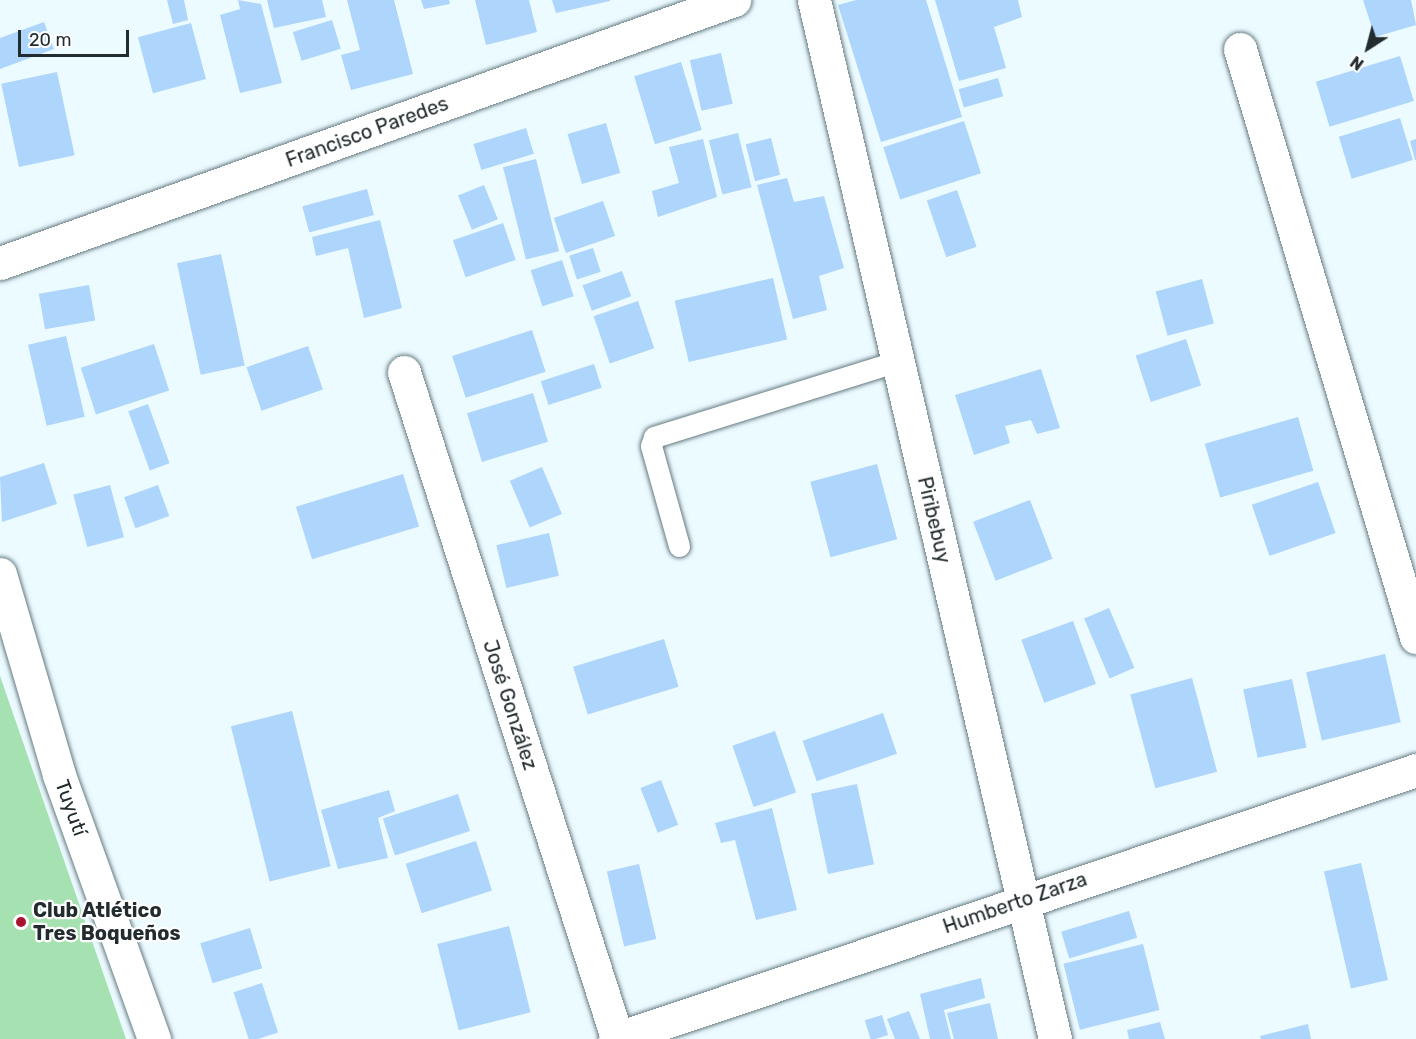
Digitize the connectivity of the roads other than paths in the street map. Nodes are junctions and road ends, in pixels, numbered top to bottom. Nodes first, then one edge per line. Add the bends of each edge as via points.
1 (734, 0) edge
2 (814, 0) edge
3 (1240, 49) dead end
4 (0, 263) edge
5 (898, 362) junction
6 (404, 372) dead end
7 (679, 546) dead end
8 (0, 573) edge
9 (1416, 637) edge
10 (1416, 770) edge
11 (1023, 900) junction
12 (154, 1039) edge
13 (616, 1039) edge
14 (1055, 1039) edge

1 - 4 street, Francisco Paredes
2 - 5 street, Piribebuy
3 - 9 street
5 - 7 lane via 654,437 651,446
5 - 11 street, Piribebuy
6 - 13 street, José González
8 - 12 street, Tuyutí via 59,775
10 - 11 street, Humberto Zarza
11 - 13 street, Humberto Zarza
11 - 14 street, Piribebuy

